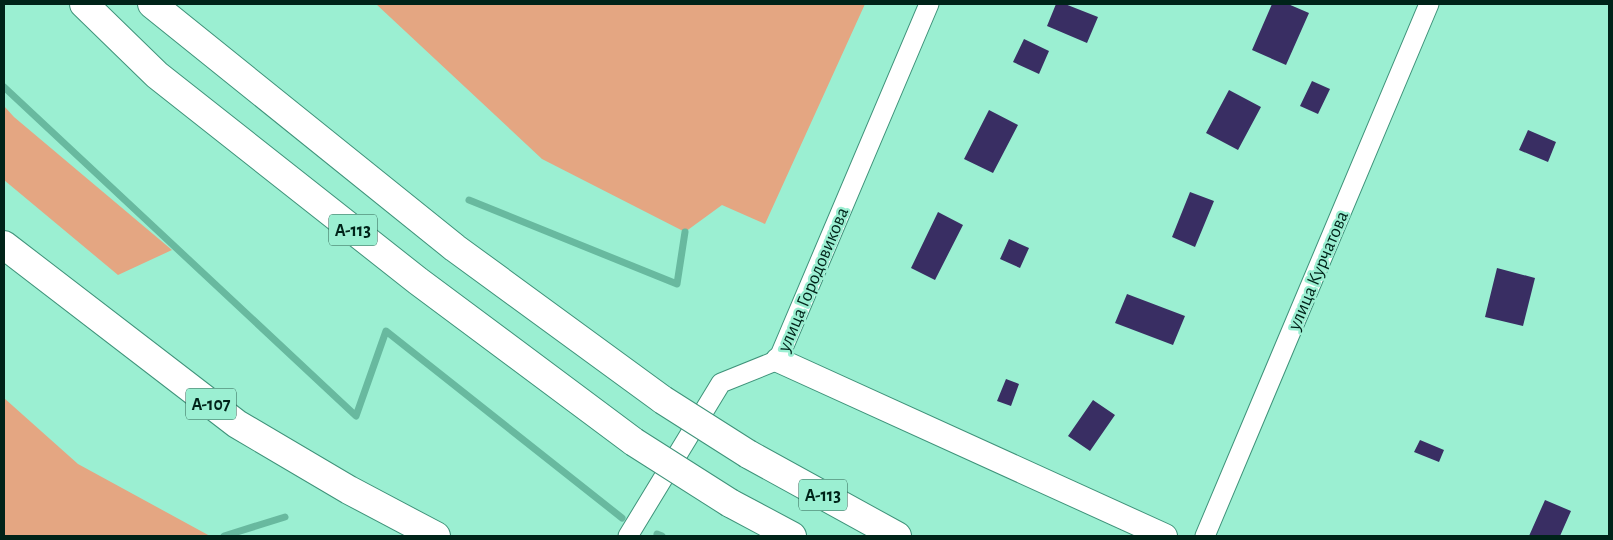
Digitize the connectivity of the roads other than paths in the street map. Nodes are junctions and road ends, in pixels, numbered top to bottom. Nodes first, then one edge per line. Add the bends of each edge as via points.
1 (84, 4) edge
2 (152, 4) edge
3 (929, 4) edge
4 (1429, 4) edge
5 (4, 245) edge
6 (778, 360) junction
7 (436, 536) edge
8 (628, 536) edge
9 (792, 536) edge
10 (897, 536) edge
11 (1165, 536) edge
12 (1205, 536) edge

1 - 9 highway, А-113, bridge via 157,75 418,281 634,442 730,503
2 - 10 highway, А-113, bridge via 455,248 663,400 748,454
3 - 6 street, улица Городовикова
4 - 12 street, улица Курчатова
5 - 7 highway, А-107 via 237,424 349,490
6 - 8 street, улица Городовикова via 721,383
6 - 11 street

